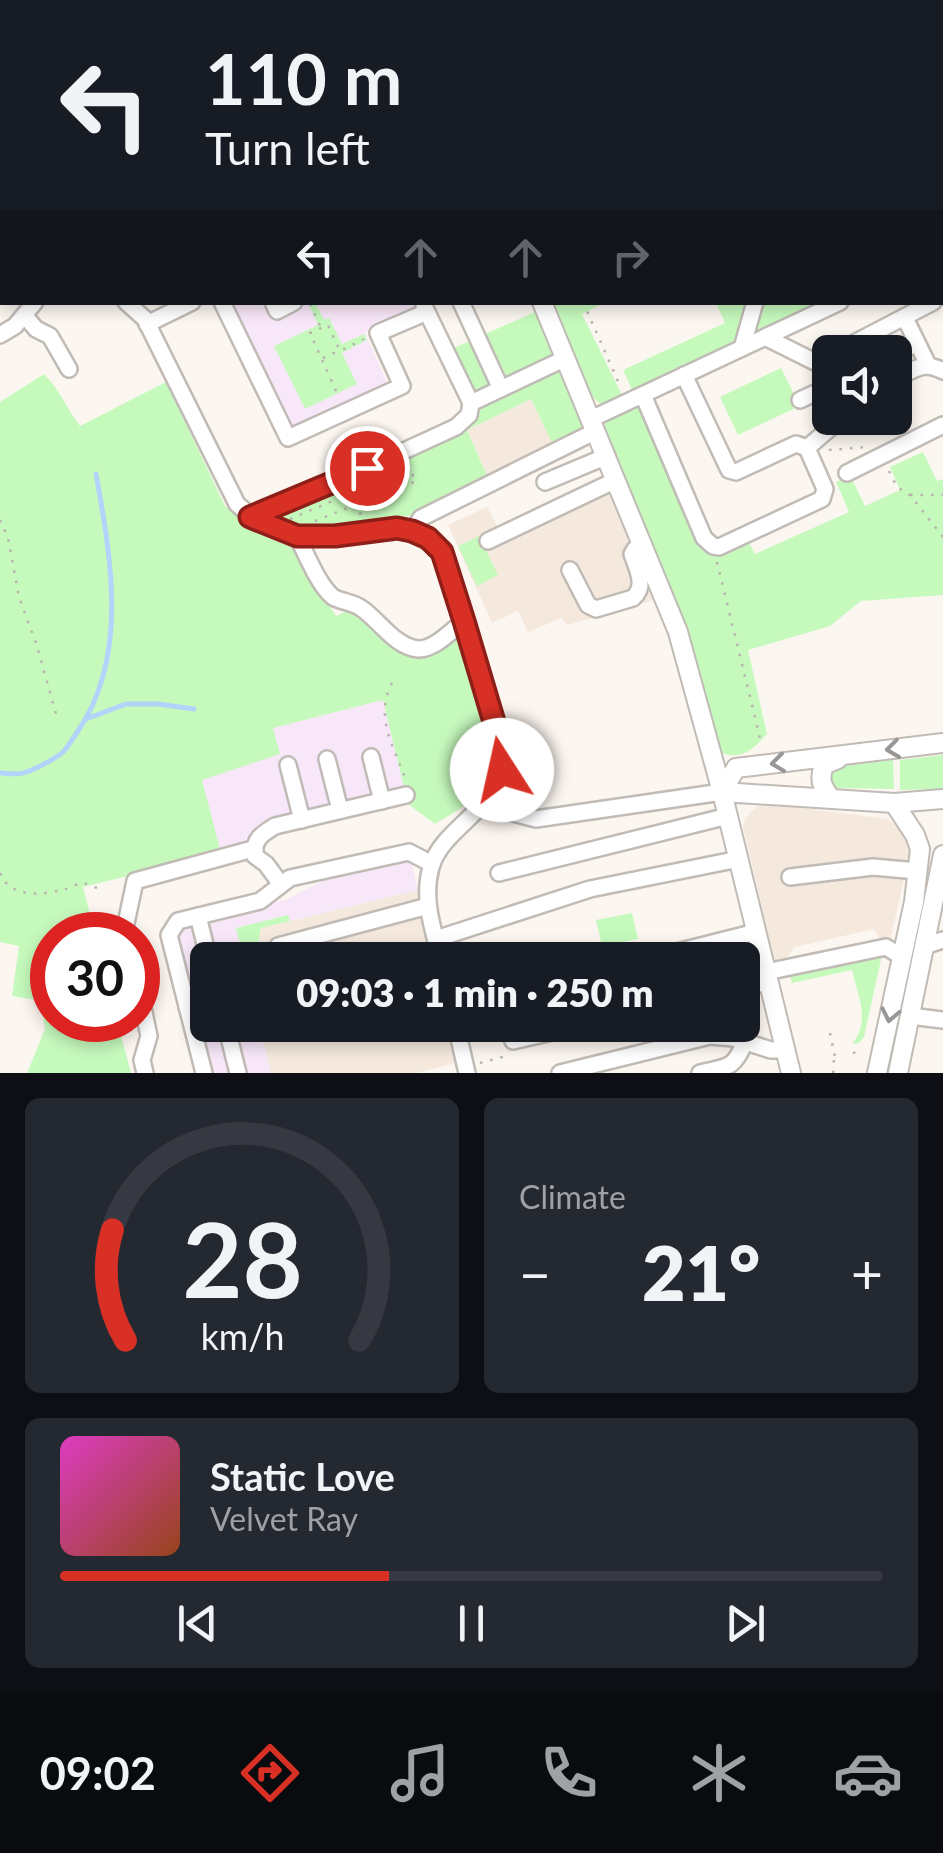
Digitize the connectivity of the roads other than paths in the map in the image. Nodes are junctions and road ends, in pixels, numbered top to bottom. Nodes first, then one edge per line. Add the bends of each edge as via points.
1 (34, 305) edge
2 (130, 305) edge
3 (186, 305) edge
4 (223, 305) edge
5 (462, 305) edge
6 (543, 305) edge
7 (754, 305) edge
8 (834, 305) edge
9 (928, 305) edge
10 (425, 307) edge
11 (25, 316) junction
12 (906, 318) junction
13 (147, 324) junction
14 (0, 335) edge
15 (872, 335) edge
16 (765, 338) junction
17 (917, 344) junction
18 (912, 346) edge
19 (742, 348) junction
20 (566, 358) junction
21 (812, 360) edge
22 (936, 368) edge
23 (68, 369) dead end
24 (684, 375) junction
25 (501, 389) junction
26 (812, 394) edge
27 (635, 398) junction
28 (800, 400) dead end
29 (471, 404) junction
30 (594, 425) junction
31 (943, 425) edge
32 (822, 435) edge
33 (808, 447) junction
34 (607, 456) junction
35 (847, 474) dead end
36 (616, 480) junction
37 (546, 482) dead end
38 (250, 517) junction
39 (299, 528) junction
40 (412, 531) junction
41 (488, 541) dead end
42 (644, 546) junction
43 (570, 570) dead end
44 (464, 621) junction
45 (941, 741) edge
46 (848, 754) junction
47 (372, 757) dead end
48 (326, 758) dead end
49 (288, 765) dead end
50 (722, 792) junction
51 (406, 795) road end
52 (831, 798) junction
53 (943, 799) edge
54 (382, 801) junction
55 (486, 802) junction
56 (894, 803) junction
57 (340, 810) junction
58 (728, 816) junction
59 (302, 820) junction
60 (254, 851) junction
61 (943, 855) edge
62 (739, 859) junction
63 (432, 864) junction
64 (918, 871) junction
65 (499, 872) dead end
66 (790, 877) dead end
67 (280, 883) junction
68 (428, 906) junction
69 (128, 912) edge
70 (198, 916) junction
71 (756, 932) junction
72 (436, 938) junction
73 (943, 940) edge
74 (205, 942) edge
75 (293, 942) edge
76 (437, 942) edge
77 (717, 942) edge
78 (924, 946) junction
79 (902, 957) junction
80 (767, 977) junction
81 (760, 980) edge
82 (188, 1006) joint
83 (910, 1016) junction
84 (943, 1020) edge
85 (146, 1042) edge
86 (230, 1042) edge
87 (460, 1042) edge
88 (686, 1042) edge
89 (745, 1042) joint
90 (785, 1050) junction
91 (145, 1073) edge
92 (204, 1073) edge
93 (238, 1073) edge
94 (467, 1073) edge
95 (560, 1073) edge
96 (700, 1073) edge
97 (790, 1073) edge
98 (877, 1073) edge
99 (898, 1073) edge

1 - 11 street
2 - 13 street
3 - 13 street
4 - 10 street via 288,438 402,386 378,333
5 - 25 street
6 - 20 main road
7 - 19 street
8 - 16 street
9 - 12 street
10 - 29 street
11 - 14 street
11 - 23 street via 50,336
12 - 15 street
12 - 17 street
13 - 38 street via 237,504
16 - 19 street
16 - 21 street
17 - 18 street
17 - 22 street
19 - 24 street
20 - 25 street
20 - 30 main road
24 - 27 street
24 - 33 street via 728,470 796,444
25 - 29 street
26 - 28 street
27 - 30 street
27 - 33 street via 712,546 822,499 825,489
29 - 38 street via 456,428 348,485
30 - 34 main road
30 - 40 street via 421,518
31 - 35 street via 875,451
32 - 33 street
34 - 36 main road
34 - 37 street
36 - 41 street
36 - 42 main road
38 - 39 street
39 - 40 street via 335,536
39 - 44 street via 334,598 363,609 405,645 430,647
40 - 44 street via 442,552
42 - 43 street via 632,554 640,574 633,598 596,608
42 - 50 main road via 678,632
44 - 55 street via 500,742 502,770
45 -> 46 main road
46 -> 50 main road via 736,768
46 - 52 main road via 824,764 820,777
47 - 54 street
48 - 57 street
49 - 59 street
50 - 52 main road
50 - 55 street via 536,819
50 - 58 main road
51 - 54 street
52 - 56 main road
53 - 56 main road
54 - 57 street
55 - 63 street
56 - 64 main road via 920,849
57 - 59 street
58 - 62 main road
58 - 65 street
59 - 60 street via 264,832
60 - 67 street
60 - 69 street via 135,881
61 - 78 main road
62 - 71 main road
62 - 72 street via 590,889
63 - 67 street via 409,852
63 - 68 street
64 - 66 street via 874,866
64 - 79 main road
67 - 70 street via 260,901
68 - 72 street
68 - 75 street
70 - 74 street
70 - 82 street via 178,921 169,935
71 - 77 street
71 - 80 main road
72 - 76 street
73 - 78 street
78 - 83 main road
79 - 80 street via 886,946
79 -> 98 main road
80 - 81 street
80 - 90 main road
82 - 92 street
83 - 84 street
83 - 99 main road
85 - 91 street
86 - 93 street
87 - 94 street
88 - 95 street
89 - 90 street
89 - 96 street via 731,1066
90 - 97 main road

